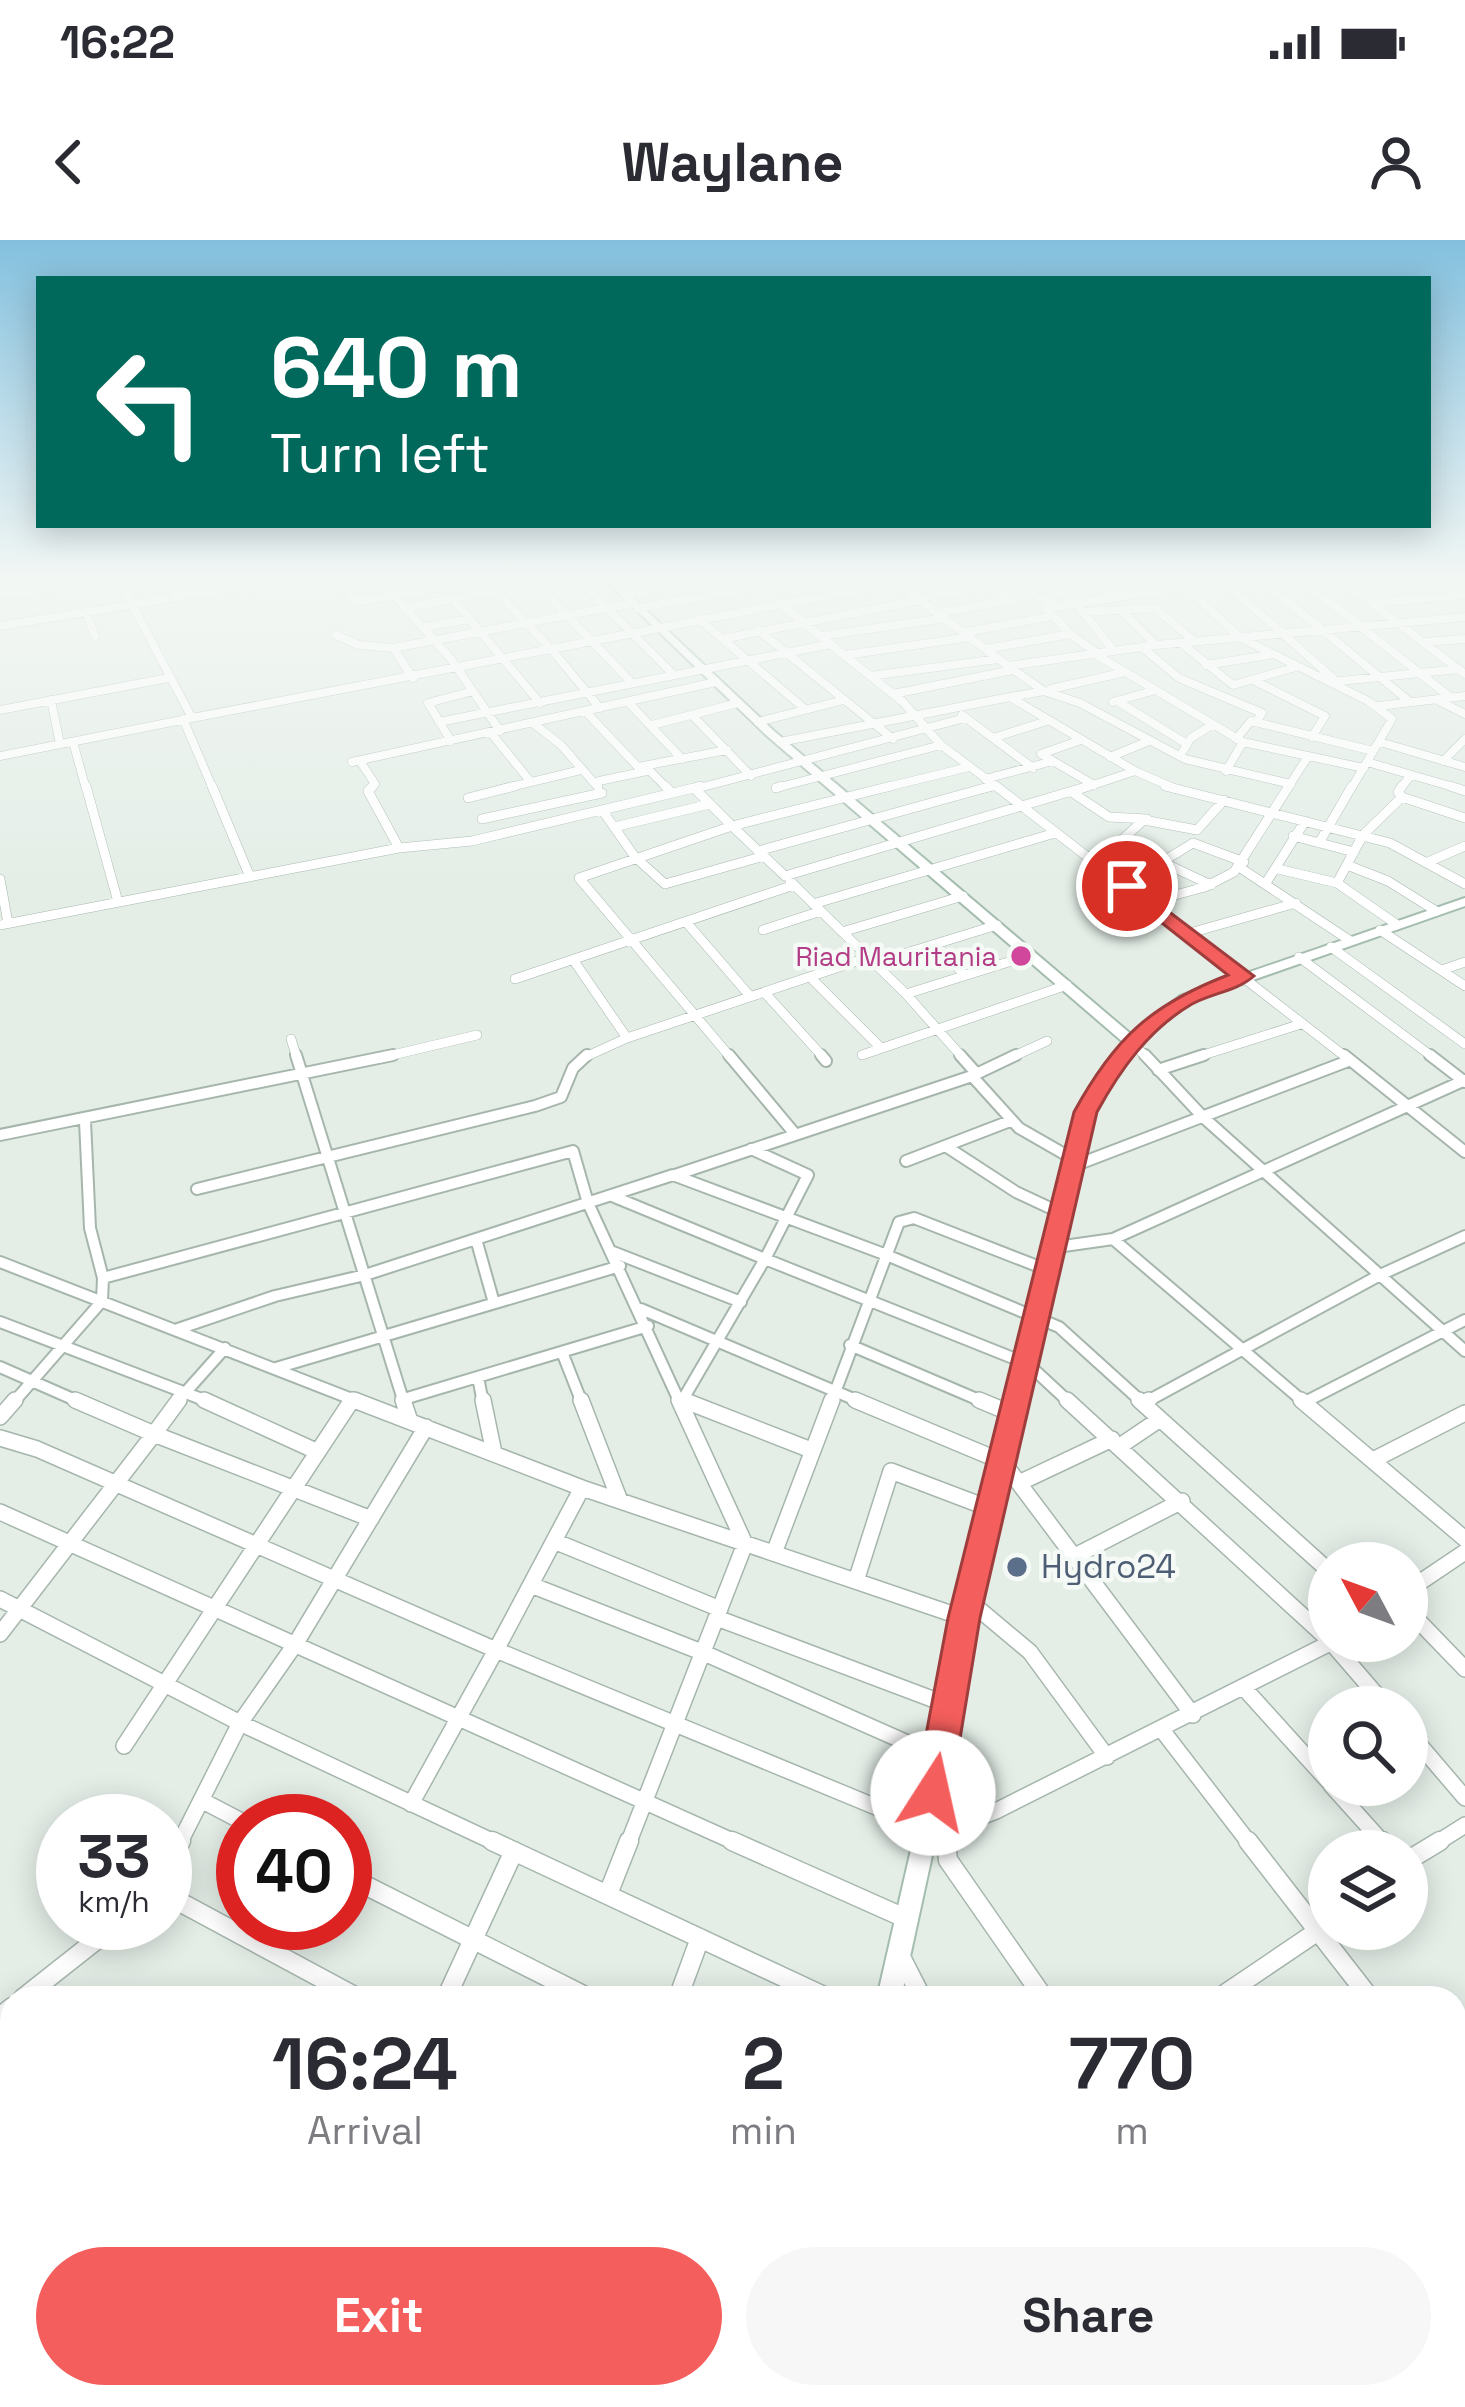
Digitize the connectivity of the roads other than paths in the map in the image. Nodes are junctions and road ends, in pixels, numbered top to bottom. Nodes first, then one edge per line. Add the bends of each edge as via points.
1 (162, 679) edge
2 (169, 679) edge
3 (407, 679) edge
4 (465, 679) edge
5 (521, 679) edge
6 (575, 679) edge
7 (628, 679) edge
8 (646, 679) edge
9 (713, 679) edge
10 (770, 679) edge
11 (816, 679) edge
12 (874, 679) edge
13 (934, 679) edge
14 (965, 679) edge
15 (1027, 679) edge
16 (1095, 679) edge
17 (1131, 679) edge
18 (1182, 679) edge
19 (1225, 679) edge
20 (1255, 679) edge
21 (1326, 679) edge
22 (1330, 679) edge
23 (1360, 679) edge
24 (1383, 679) edge
25 (1427, 679) edge
26 (1252, 680) junction
27 (631, 682) junction
28 (716, 682) junction
29 (1333, 682) junction
30 (940, 685) junction
31 (473, 691) junction
32 (1044, 691) junction
33 (585, 692) junction
34 (1152, 692) junction
35 (892, 694) junction
36 (1465, 696) edge
37 (1010, 697) junction
38 (645, 698) junction
39 (1450, 698) junction
40 (1435, 699) junction
41 (51, 700) junction
42 (539, 701) junction
43 (840, 701) junction
44 (1117, 701) junction
45 (1409, 701) junction
46 (628, 702) junction
47 (738, 703) junction
48 (1176, 704) junction
49 (1377, 706) junction
50 (952, 707) junction
51 (1096, 707) junction
52 (600, 708) junction
53 (805, 709) junction
54 (0, 710) edge
55 (585, 711) junction
56 (486, 712) junction
57 (915, 713) junction
58 (1465, 714) edge
59 (692, 715) junction
60 (1136, 715) junction
61 (187, 718) junction
62 (555, 718) junction
63 (965, 718) junction
64 (1116, 720) junction
65 (1047, 721) junction
66 (439, 722) junction
67 (758, 722) junction
68 (871, 722) junction
69 (1256, 722) junction
70 (532, 724) junction
71 (652, 725) junction
72 (1212, 725) junction
73 (926, 729) junction
74 (496, 732) junction
75 (1312, 736) junction
76 (993, 738) junction
77 (893, 739) junction
78 (1465, 739) edge
79 (1082, 740) junction
80 (1239, 740) junction
81 (451, 741) junction
82 (1149, 741) junction
83 (73, 742) junction
84 (781, 742) junction
85 (1381, 742) junction
86 (60, 744) junction
87 (1187, 744) junction
88 (941, 745) junction
89 (727, 750) junction
90 (1373, 752) junction
91 (0, 756) edge
92 (1110, 757) junction
93 (1181, 758) junction
94 (1307, 758) junction
95 (682, 760) junction
96 (1053, 761) junction
97 (1443, 761) junction
98 (806, 762) junction
99 (1365, 765) junction
100 (969, 767) junction
101 (1465, 767) edge
102 (648, 768) junction
103 (1034, 768) junction
104 (581, 770) junction
105 (1135, 771) junction
106 (1226, 771) junction
107 (1411, 775) junction
108 (751, 776) junction
109 (822, 776) junction
110 (530, 781) junction
111 (989, 783) junction
112 (1291, 784) junction
113 (1094, 785) junction
114 (694, 788) junction
115 (776, 788) dead end
116 (599, 789) junction
117 (1465, 791) edge
118 (1072, 793) junction
119 (671, 794) junction
120 (847, 797) junction
121 (1402, 797) junction
122 (468, 798) dead end
123 (1224, 800) junction
124 (710, 804) junction
125 (608, 809) junction
126 (1023, 809) junction
127 (1274, 813) junction
128 (1465, 818) edge
129 (482, 819) dead end
130 (873, 819) junction
131 (1149, 819) junction
132 (1305, 821) junction
133 (1165, 823) junction
134 (732, 826) junction
135 (614, 827) junction
136 (1330, 827) junction
137 (1055, 833) junction
138 (1363, 835) junction
139 (1293, 836) junction
140 (1193, 843) junction
141 (1319, 843) junction
142 (902, 844) junction
143 (1465, 846) edge
144 (399, 848) junction
145 (1354, 852) junction
146 (761, 853) junction
147 (635, 857) junction
148 (1089, 857) junction
149 (1162, 862) junction
150 (1427, 862) junction
151 (1241, 864) junction
152 (1347, 865) junction
153 (1278, 869) junction
154 (933, 871) junction
155 (785, 876) junction
156 (1114, 876) junction
157 (250, 877) junction
158 (0, 879) edge
159 (1266, 883) junction
160 (1337, 884) junction
161 (1465, 884) edge
162 (794, 885) junction
163 (1211, 885) junction
164 (963, 896) junction
165 (118, 902) junction
166 (1149, 902) junction
167 (1465, 902) edge
168 (1296, 903) junction
169 (817, 908) junction
170 (1436, 910) junction
171 (686, 922) junction
172 (4, 924) edge
173 (1396, 924) junction
174 (997, 926) junction
175 (763, 930) dead end
176 (1380, 930) junction
177 (842, 932) junction
178 (1190, 933) junction
179 (633, 940) junction
180 (1349, 940) junction
181 (935, 944) junction
182 (1331, 946) junction
183 (1031, 955) junction
184 (1300, 957) junction
185 (871, 960) junction
186 (574, 961) junction
187 (1465, 962) edge
188 (1442, 970) junction
189 (965, 975) junction
190 (1243, 976) junction
191 (810, 977) junction
192 (515, 979) dead end
193 (1066, 985) junction
194 (1465, 986) edge
195 (764, 992) junction
196 (906, 994) junction
197 (751, 996) junction
198 (694, 1016) junction
199 (1301, 1024) junction
200 (940, 1030) junction
201 (477, 1035) dead end
202 (291, 1039) dead end
203 (627, 1039) junction
204 (1047, 1041) dead end
205 (1132, 1042) junction
206 (1465, 1044) edge
207 (881, 1048) junction
208 (862, 1055) dead end
209 (826, 1061) dead end
210 (1348, 1061) junction
211 (1158, 1070) junction
212 (974, 1075) junction
213 (303, 1077) junction
214 (1464, 1081) edge
215 (1406, 1105) junction
216 (1204, 1117) junction
217 (85, 1121) junction
218 (1010, 1121) junction
219 (795, 1134) junction
220 (0, 1135) edge
221 (947, 1148) junction
222 (751, 1149) junction
223 (1465, 1153) edge
224 (328, 1159) junction
225 (906, 1161) dead end
226 (1072, 1163) junction
227 (1261, 1168) junction
228 (674, 1175) junction
229 (197, 1189) dead end
230 (610, 1196) junction
231 (589, 1203) junction
232 (345, 1214) junction
233 (1063, 1214) junction
234 (789, 1218) junction
235 (1465, 1236) edge
236 (476, 1239) junction
237 (1113, 1239) junction
238 (1057, 1247) junction
239 (612, 1251) junction
240 (884, 1253) junction
241 (765, 1259) junction
242 (0, 1262) edge
243 (620, 1266) junction
244 (1050, 1270) junction
245 (365, 1275) junction
246 (1380, 1275) junction
247 (103, 1278) junction
248 (868, 1298) junction
249 (102, 1301) junction
250 (741, 1301) junction
251 (494, 1303) junction
252 (641, 1309) junction
253 (1038, 1317) junction
254 (1465, 1320) edge
255 (0, 1322) edge
256 (648, 1326) junction
257 (178, 1329) junction
258 (1442, 1331) junction
259 (384, 1335) junction
260 (718, 1342) junction
261 (61, 1345) junction
262 (850, 1345) junction
263 (1244, 1346) junction
264 (224, 1348) junction
265 (1465, 1351) edge
266 (562, 1352) junction
267 (1028, 1364) junction
268 (0, 1367) edge
269 (276, 1368) junction
270 (478, 1377) junction
271 (32, 1381) junction
272 (832, 1390) junction
273 (185, 1393) junction
274 (353, 1398) junction
275 (404, 1399) junction
276 (682, 1401) junction
277 (1307, 1401) junction
278 (1143, 1403) junction
279 (1465, 1413) edge
280 (1015, 1415) junction
281 (0, 1417) edge
282 (1160, 1419) junction
283 (410, 1421) junction
284 (426, 1427) junction
285 (154, 1434) junction
286 (0, 1438) edge
287 (1116, 1442) junction
288 (811, 1450) junction
289 (318, 1452) junction
290 (494, 1453) junction
291 (1375, 1459) junction
292 (1003, 1462) junction
293 (117, 1483) junction
294 (1019, 1483) junction
295 (295, 1487) junction
296 (582, 1488) junction
297 (620, 1501) junction
298 (1182, 1501) junction
299 (991, 1509) junction
300 (0, 1512) edge
301 (371, 1519) junction
302 (1465, 1539) edge
303 (554, 1541) junction
304 (70, 1544) junction
305 (258, 1544) junction
306 (745, 1544) junction
307 (1308, 1552) edge
308 (1465, 1552) edge
309 (774, 1553) junction
310 (1077, 1555) junction
311 (1428, 1577) edge
312 (334, 1579) junction
313 (856, 1581) junction
314 (531, 1585) junction
315 (0, 1599) edge
316 (217, 1607) junction
317 (21, 1609) junction
318 (966, 1609) junction
319 (718, 1613) junction
320 (1308, 1619) edge
321 (1428, 1631) edge
322 (0, 1634) edge
323 (296, 1643) junction
324 (496, 1650) junction
325 (704, 1653) junction
326 (1308, 1653) edge
327 (1349, 1662) edge
328 (1465, 1669) edge
329 (167, 1682) junction
330 (1369, 1686) edge
331 (1244, 1688) junction
332 (948, 1705) junction
333 (1193, 1715) junction
334 (459, 1718) junction
335 (240, 1723) junction
336 (676, 1723) junction
337 (1162, 1730) junction
338 (124, 1746) dead end
339 (1428, 1755) edge
340 (939, 1757) junction
341 (1107, 1757) junction
342 (1308, 1759) edge
343 (1465, 1798) edge
344 (201, 1800) junction
345 (645, 1802) junction
346 (411, 1804) junction
347 (1350, 1806) edge
348 (216, 1808) edge
349 (192, 1818) edge
350 (1465, 1825) edge
351 (935, 1828) junction
352 (1372, 1830) edge
353 (1428, 1848) edge
354 (514, 1851) junction
355 (372, 1889) edge
356 (608, 1894) junction
357 (192, 1909) edge
358 (1308, 1918) edge
359 (907, 1919) junction
360 (700, 1938) junction
361 (1308, 1938) edge
362 (473, 1942) junction
363 (84, 1950) edge
364 (1333, 1950) edge
365 (899, 1954) junction
366 (38, 1986) edge
367 (336, 1986) edge
368 (452, 1986) edge
369 (564, 1986) edge
370 (682, 1986) edge
371 (802, 1986) edge
372 (892, 1986) edge
373 (916, 1986) edge
374 (1036, 1986) edge
375 (1237, 1986) edge
376 (1361, 1986) edge

1 - 41 street
2 - 61 street
3 - 61 street
4 - 31 street
5 - 42 street
6 - 33 street
7 - 27 street
8 - 27 street
9 - 28 street
10 - 53 street
11 - 43 street
12 - 35 street
13 - 30 street
14 - 30 street
15 - 32 street
16 - 32 street
17 - 34 street
18 - 69 street via 1262,712
19 - 26 street
20 - 26 street
21 - 29 street
22 - 29 street
23 - 29 street
24 - 45 street
25 - 39 street
26 - 75 street via 1325,716
27 - 33 street
27 - 38 street
28 - 38 street
28 - 47 street
29 - 49 street
30 - 35 street
31 - 56 street
31 - 66 street via 430,701
32 - 37 street
32 - 51 street
33 - 42 street
33 - 52 street
34 - 44 street
34 - 48 street
35 - 57 street
36 - 39 street
37 - 50 street
37 - 65 street
38 - 46 street
39 - 40 street
40 - 45 street
40 - 58 street
41 - 54 street
41 - 86 street
42 - 56 street
42 - 62 street
43 - 53 street
43 - 68 street
44 - 51 street
44 - 60 street
45 - 49 street
46 - 52 street
46 - 71 street
47 - 59 street
47 - 67 street
48 - 60 street
48 - 72 street
49 - 85 street via 1392,718
50 - 57 street
50 - 63 street
51 - 64 street
52 - 55 street
53 - 67 street
55 - 62 street
55 - 102 street via 635,766
56 - 66 street
56 - 74 street
57 - 68 street
57 - 73 street
59 - 71 street
59 - 89 street
60 - 64 street
60 - 87 street
61 - 83 street
61 - 157 street
62 - 70 street
63 - 73 street
63 - 76 street
64 - 82 street
65 - 76 street
65 - 79 street
66 - 81 street
67 - 84 street
68 - 77 street
68 - 84 street
69 - 75 street
69 - 80 street
70 - 74 street
70 - 104 street
71 - 95 street
72 - 80 street
72 - 87 street
73 - 77 street
73 - 88 street
74 - 81 street
74 - 110 street
75 - 90 street
76 - 103 street
77 - 98 street
78 - 97 street
79 - 92 street
79 - 96 street via 1042,753
80 - 94 street
80 - 106 street
81 - 144 street via 356,761 375,784 368,791
82 - 92 street
82 - 93 street
83 - 86 street
83 - 165 street
84 - 98 street
85 - 90 street
85 - 97 street
86 - 91 street
87 - 93 street
88 - 100 street
88 - 109 street
89 - 95 street
89 - 108 street
90 - 99 street
92 - 105 street
93 - 106 street
94 - 99 street
94 - 112 street
95 - 102 street
96 - 103 street
96 - 113 street
97 - 101 street
98 - 108 street
98 - 109 street
99 - 107 street
99 - 136 street
100 - 111 street
100 - 120 street
102 - 116 street
102 - 119 street
103 - 111 street
104 - 110 street
104 - 116 street
105 - 113 street
105 - 123 street
106 - 112 street
107 - 117 street
107 - 121 street
108 - 114 street
109 - 115 street
109 - 120 street
110 - 122 street
111 - 126 street
111 - 130 street
112 - 127 street
113 - 118 street
114 - 119 street
114 - 124 street
116 - 125 street
116 - 129 street
118 - 126 street
118 - 131 street via 1116,820
119 - 125 street
120 - 130 street
120 - 134 street
121 - 128 street
121 - 138 street
123 - 127 street
123 - 133 street via 1197,830
124 - 134 street
124 - 135 street
125 - 135 street
125 - 144 street via 472,841
126 - 137 street
126 - 142 street
127 - 132 street
127 - 151 street
130 - 142 street
130 - 146 street
131 - 133 street
131 - 148 street
132 - 136 street
132 - 139 street
133 - 140 street
134 - 146 street
134 - 147 street
135 - 147 street
136 - 138 street
136 - 141 street
137 - 148 street
137 - 154 street
138 - 145 street
138 - 150 street
139 - 141 street
139 - 153 street
140 - 149 street
140 - 151 street
141 - 145 street
142 - 154 street
142 - 155 street
143 - 150 street
144 - 157 street
145 - 152 street
146 - 147 street via 665,884
146 - 155 street
147 - 179 street via 579,878
148 - 156 street
149 - 156 street
149 - 163 street
150 - 161 street
151 - 159 street
151 - 163 street
152 - 160 street
152 - 170 street
153 - 159 street
153 - 160 street
154 - 164 street
154 - 169 street
155 - 162 street
156 - 166 street
157 - 165 street
158 - 172 street
159 - 168 street
160 - 173 street
162 - 169 street
162 - 171 street
163 - 166 street
164 - 174 street
164 - 177 street
165 - 172 street
166 - 178 street
167 - 170 street
168 - 178 street
168 - 180 street
169 - 175 street
169 - 177 street
170 - 173 street
171 - 179 street
171 - 197 street
173 - 176 street
174 - 181 street
174 - 183 street
176 - 180 street
176 - 188 street
177 - 185 street
178 - 190 street
179 - 186 street
179 - 198 street
180 - 182 street
181 - 185 street
181 - 189 street
182 - 184 street
182 - 206 street
183 - 189 street
183 - 193 street
184 - 190 street
184 - 214 street
185 - 191 street
185 - 196 street
186 - 192 street
186 - 203 street
187 - 188 street
188 - 194 street
189 - 196 street
190 - 199 street
190 - 205 street via 1185,999
191 - 195 street
191 - 207 street
193 - 200 street
193 - 205 street
195 - 197 street
195 - 209 street
196 - 200 street
197 - 198 street
198 - 203 street
198 - 219 street
199 - 210 street
199 - 211 street
200 - 207 street
200 - 212 street
201 - 213 street
202 - 213 street
203 - 224 street via 585,1056 561,1096
204 - 212 street
205 - 211 street
205 - 226 street via 1096,1089
207 - 208 street
210 - 215 street
210 - 216 street
211 - 216 street
212 - 218 street
212 - 219 street
213 - 217 street
213 - 224 street
214 - 215 street
215 - 223 street
215 - 227 street
216 - 226 street
216 - 227 street
217 - 220 street
217 - 247 street via 90,1228
218 - 221 street
218 - 226 street
219 - 222 street
221 - 225 street
221 - 233 street
222 - 228 street
222 - 234 street via 808,1175
224 - 229 street
224 - 232 street
226 - 233 street
227 - 237 street
227 - 246 street
228 - 230 street
228 - 234 street
230 - 231 street
230 - 241 street
231 - 232 street via 573,1151
231 - 236 street
231 - 239 street
232 - 245 street
232 - 247 street
233 - 238 street
234 - 240 street
234 - 241 street
235 - 246 street
236 - 245 street
236 - 251 street
237 - 238 street
237 - 263 street
238 - 244 street
239 - 243 street
239 - 250 street
240 - 244 street via 899,1222 914,1218
240 - 248 street
240 - 253 street
241 - 248 street
241 - 250 street
242 - 249 street
243 - 251 street
243 - 252 street
244 - 253 street
245 - 257 street
245 - 259 street
246 - 258 street
246 - 263 street
247 - 249 street
248 - 262 street
248 - 267 street
249 - 257 street
249 - 261 street
250 - 260 street
251 - 259 street
252 - 256 street
252 - 260 street
253 - 267 street
253 - 278 street via 1071,1335
254 - 258 street
255 - 261 street
256 - 266 street
256 - 276 street
257 - 264 street
258 - 265 street
258 - 277 street
259 - 269 street
259 - 275 street
260 - 272 street
260 - 276 street
261 - 271 street
261 - 273 street
262 - 272 street
262 - 280 street
263 - 277 street
263 - 278 street
264 - 269 street
264 - 273 street
266 - 270 street
266 - 297 street
267 - 280 street
267 - 287 street
268 - 271 street
269 - 274 street
270 - 275 street
270 - 290 street
271 - 281 street
271 - 285 street
272 - 288 street
272 - 292 street
273 - 285 street
273 - 289 street
274 - 283 street
274 - 289 street
275 - 283 street
276 - 288 street
276 - 306 street
277 - 291 street
278 - 282 street
279 - 291 street
280 - 292 street
282 - 287 street
282 - 307 street
283 - 284 street
284 - 290 street
284 - 301 street
285 - 293 street
285 - 295 street
286 - 293 street
287 - 294 street
287 - 298 street
288 - 309 street
289 - 295 street
290 - 296 street
291 - 302 street
292 - 294 street
292 - 299 street
293 - 304 street
293 - 305 street
294 - 310 street
295 - 301 street
295 - 305 street
296 - 297 street
296 - 303 street
297 - 306 street
298 - 310 street
298 - 320 street
299 - 313 street via 891,1471
299 - 318 street
300 - 304 street
301 - 312 street
303 - 314 street
303 - 319 street
304 - 316 street
304 - 317 street
305 - 312 street
305 - 316 street
306 - 309 street
306 - 319 street
308 - 311 street
309 - 313 street
310 - 333 street
312 - 323 street
312 - 324 street
313 - 318 street
314 - 324 street
314 - 325 street
315 - 317 street
316 - 323 street
316 - 329 street
317 - 322 street
317 - 329 street
318 - 332 street
318 - 341 street via 1014,1631
319 - 325 street
319 - 332 street
321 - 328 street
323 - 334 street
323 - 335 street
324 - 334 street
324 - 336 street
325 - 336 street
325 - 340 street
326 - 331 street
327 - 330 street
329 - 335 street
329 - 338 street
331 - 333 street
331 - 342 street
332 - 340 street
333 - 337 street
334 - 345 street
334 - 346 street
335 - 344 street
335 - 346 street
336 - 345 street
336 - 351 street
337 - 341 street
337 - 358 street
339 - 343 street
340 - 351 street
341 - 351 street via 997,1811
344 - 348 street
344 - 349 street
345 - 356 street
345 - 359 street
346 - 354 street
347 - 352 street
350 - 353 street
351 - 359 street
351 - 374 street via 948,1860
354 - 356 street
354 - 362 street
355 - 362 street
356 - 360 street
357 - 367 street
359 - 365 street
360 - 370 street
360 - 371 street
361 - 375 street
362 - 368 street
362 - 369 street
363 - 366 street
364 - 376 street
365 - 372 street
365 - 373 street

